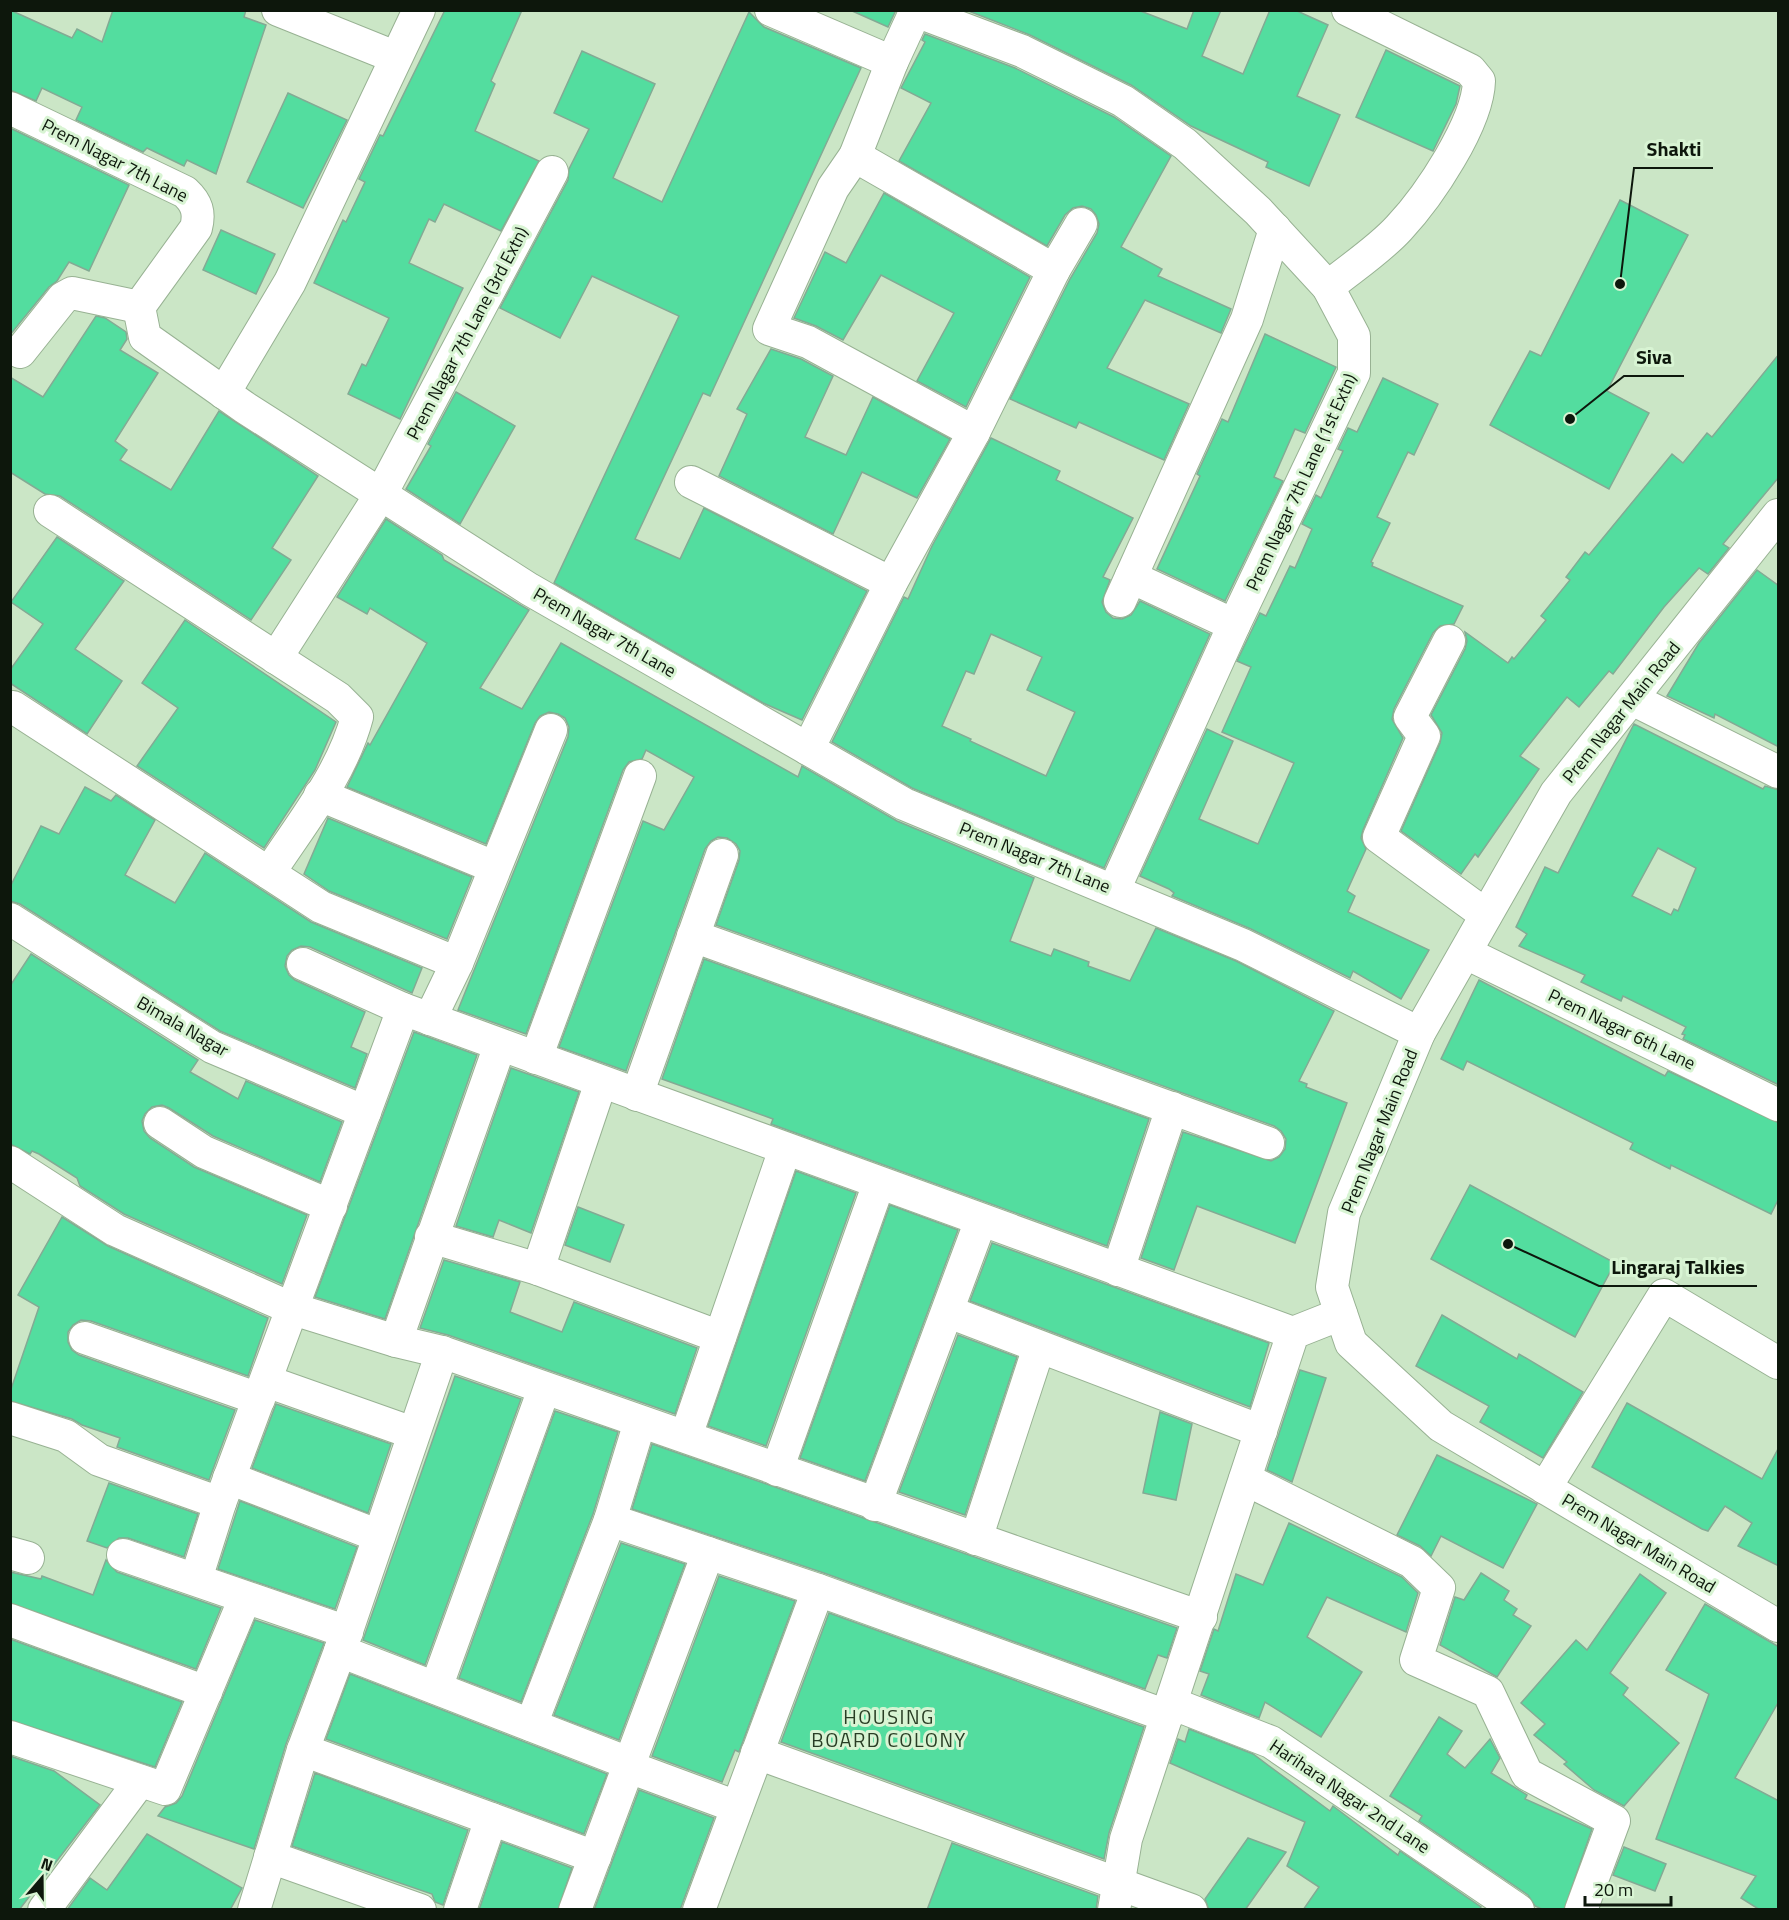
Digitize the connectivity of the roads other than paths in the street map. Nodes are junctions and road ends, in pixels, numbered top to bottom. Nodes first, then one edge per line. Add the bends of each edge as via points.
1 (278, 10) edge
2 (419, 10) edge
3 (771, 10) edge
4 (1348, 10) edge
5 (916, 11) edge
6 (395, 57) junction
7 (892, 62) junction
8 (10, 108) edge
9 (855, 156) junction
10 (552, 172) dead end
11 (1081, 224) dead end
12 (1275, 230) junction
13 (1054, 270) junction
14 (1329, 287) junction
15 (139, 307) junction
16 (20, 352) dead end
17 (224, 393) junction
18 (974, 432) junction
19 (691, 482) dead end
20 (381, 494) junction
21 (50, 511) dead end
22 (1779, 515) edge
23 (891, 583) junction
24 (1234, 625) junction
25 (1449, 641) dead end
26 (276, 658) junction
27 (1632, 699) junction
28 (13, 707) dead end
29 (551, 730) dead end
30 (808, 749) junction
31 (1779, 772) edge
32 (640, 776) dead end
33 (320, 795) junction
34 (722, 855) dead end
35 (494, 867) junction
36 (269, 873) junction
37 (1114, 890) junction
38 (1486, 915) junction
39 (10, 919) edge
40 (693, 936) junction
41 (1466, 953) junction
42 (458, 963) junction
43 (303, 964) dead end
44 (416, 1014) junction
45 (1419, 1033) junction
46 (500, 1045) junction
47 (536, 1058) junction
48 (601, 1082) junction
49 (637, 1095) junction
50 (1779, 1105) edge
51 (1172, 1108) junction
52 (365, 1112) junction
53 (160, 1123) dead end
54 (1268, 1143) dead end
55 (785, 1149) junction
56 (10, 1162) edge
57 (879, 1183) junction
58 (331, 1206) junction
59 (981, 1220) junction
60 (431, 1237) junction
61 (538, 1269) junction
62 (1118, 1270) junction
63 (293, 1309) junction
64 (949, 1312) junction
65 (1341, 1314) junction
66 (1293, 1333) junction
67 (720, 1337) junction
68 (85, 1338) dead end
69 (396, 1341) junction
70 (1039, 1347) junction
71 (442, 1352) junction
72 (1779, 1363) edge
73 (544, 1389) junction
74 (263, 1390) junction
75 (10, 1418) edge
76 (640, 1422) junction
77 (1261, 1431) junction
78 (413, 1433) junction
79 (686, 1436) junction
80 (777, 1470) junction
81 (1245, 1479) junction
82 (1545, 1488) junction
83 (225, 1491) junction
84 (875, 1505) junction
85 (610, 1520) junction
86 (379, 1536) junction
87 (976, 1539) junction
88 (708, 1553) junction
89 (123, 1556) dead end
90 (196, 1579) junction
91 (818, 1590) junction
92 (245, 1598) junction
93 (1201, 1617) junction
94 (10, 1620) edge
95 (1779, 1626) edge
96 (343, 1642) junction
97 (436, 1688) junction
98 (206, 1692) junction
99 (1169, 1709) junction
100 (531, 1725) junction
101 (10, 1737) edge
102 (303, 1749) junction
103 (758, 1753) junction
104 (630, 1765) junction
105 (140, 1780) junction
106 (737, 1807) junction
107 (491, 1818) junction
108 (270, 1857) junction
109 (595, 1857) junction
110 (1116, 1896) edge
111 (709, 1907) edge
112 (44, 1910) edge
113 (254, 1910) edge
114 (420, 1910) edge
115 (460, 1910) edge
116 (575, 1910) edge
117 (1191, 1910) edge
118 (1518, 1910) edge
119 (1581, 1910) edge

1 - 6 street
2 - 6 street
3 - 7 street
4 - 14 street via 1470,70 1479,81 1479,98 1430,188 1405,220
5 - 7 street
5 - 12 street via 1022,51 1123,101 1185,144
6 - 17 street via 290,282
7 - 9 street
8 - 15 street, Prem Nagar 7th Lane via 185,192 196,202 196,228
9 - 13 street
9 - 18 street via 833,188 769,329 808,342
10 - 20 street, Prem Nagar 7th Lane (3rd Extn)
11 - 13 street
12 - 14 street
12 - 24 street via 1247,319 1125,589
13 - 18 street
14 - 24 street, Prem Nagar 7th Lane (1st Extn) via 1354,336 1354,372
15 - 16 street via 72,293 63,298
15 - 17 street, Prem Nagar 7th Lane via 145,337
17 - 20 street, Prem Nagar 7th Lane
18 - 23 street
19 - 23 street
20 - 26 street, Prem Nagar 7th Lane (3rd Extn)
20 - 30 street, Prem Nagar 7th Lane via 530,590
21 - 26 street
22 - 27 street, Prem Nagar Main Road
23 - 30 street
24 - 37 street, Prem Nagar 7th Lane (1st Extn)
25 - 38 street via 1410,717 1424,736 1378,837
26 - 33 street via 338,698 357,717 352,738
27 - 31 street
27 - 38 street, Prem Nagar Main Road via 1556,794
28 - 36 street
29 - 35 street
30 - 37 street, Prem Nagar 7th Lane via 904,804
32 - 47 street
33 - 35 street
33 - 36 street
34 - 40 street
35 - 42 street
36 - 42 street via 321,907
37 - 45 street, Prem Nagar 7th Lane via 1243,945
38 - 41 street, Prem Nagar Main Road
39 - 52 street, Bimala Nagar via 212,1047
40 - 49 street
40 - 51 street
41 - 45 street, Prem Nagar Main Road
41 - 50 street, Prem Nagar 6th Lane
42 - 44 street
43 - 44 street
44 - 46 street
44 - 52 street
45 - 65 street, Prem Nagar Main Road via 1344,1213 1332,1287
46 - 47 street
46 - 60 street
47 - 48 street
48 - 49 street
48 - 61 street
49 - 55 street
51 - 54 street
51 - 62 street
52 - 58 street
53 - 58 street via 204,1152
55 - 57 street
55 - 67 street
56 - 63 street via 115,1230
57 - 59 street
57 - 80 street
58 - 63 street
59 - 62 street
59 - 64 street
60 - 61 street
60 - 69 street
61 - 67 street
62 - 66 street
63 - 69 street
63 - 74 street
64 - 70 street
64 - 84 street
65 - 66 street
65 - 82 street, Prem Nagar Main Road via 1351,1343 1441,1426
66 - 77 street
67 - 79 street
68 - 74 street
69 - 71 street
70 - 77 street
70 - 87 street
71 - 73 street
71 - 78 street
72 - 82 street via 1664,1295
73 - 76 street
73 - 97 street
74 - 78 street
74 - 83 street
75 - 83 street via 66,1436 99,1460
76 - 79 street
76 - 85 street
77 - 81 street
78 - 86 street
79 - 80 street
80 - 84 street
81 - 93 street
81 - 119 street via 1412,1562 1439,1588 1416,1660 1488,1692 1527,1774 1614,1821
82 - 95 street, Prem Nagar Main Road
83 - 86 street
83 - 90 street
84 - 87 street
85 - 88 street, Harihara Nagar 2nd Lane
85 - 100 street
86 - 96 street
87 - 93 street
88 - 91 street, Harihara Nagar 2nd Lane
88 - 104 street
89 - 90 street
90 - 92 street
91 - 99 street, Harihara Nagar 2nd Lane
91 - 103 street
92 - 96 street
92 - 98 street
93 - 99 street
94 - 98 street
96 - 97 street
96 - 102 street
97 - 100 street
98 - 105 street via 165,1789
99 - 110 street via 1126,1839
99 - 118 street, Harihara Nagar 2nd Lane via 1271,1742
100 - 104 street
101 - 105 street
102 - 107 street
102 - 108 street
103 - 106 street
103 - 110 street
104 - 106 street
104 - 109 street
105 - 112 street
106 - 111 street
107 - 109 street
107 - 115 street
108 - 113 street
108 - 114 street
109 - 116 street
110 - 117 street

